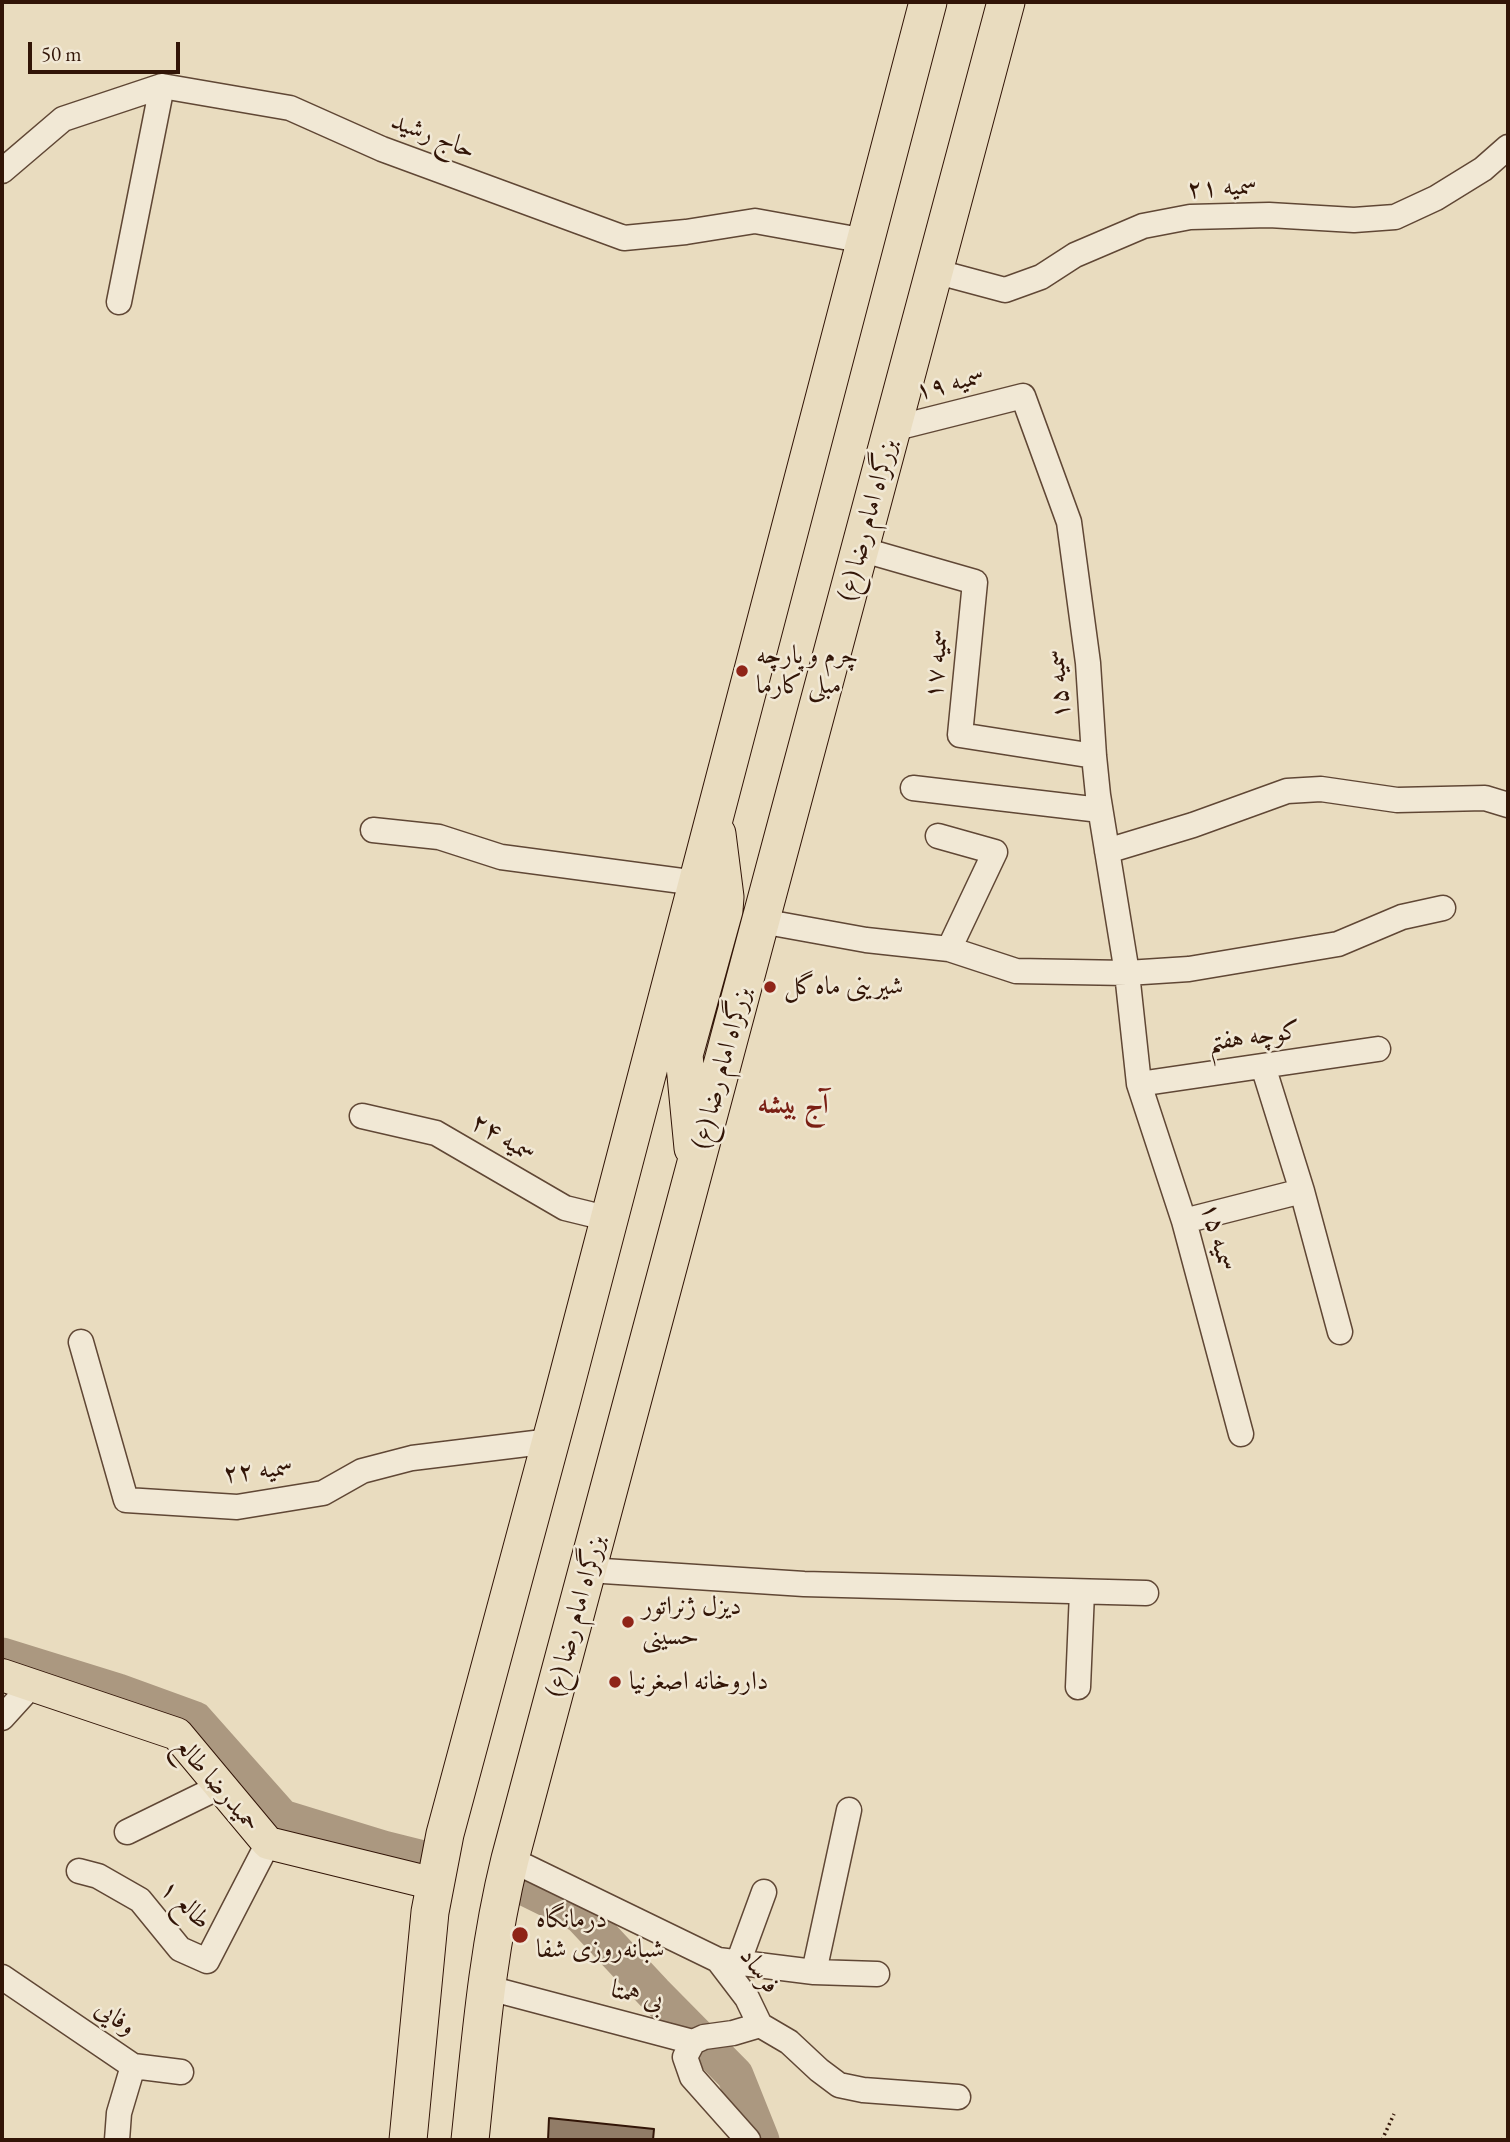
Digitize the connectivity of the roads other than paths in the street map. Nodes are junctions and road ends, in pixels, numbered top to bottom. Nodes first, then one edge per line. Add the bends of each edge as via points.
1 (928, 2) edge
2 (1006, 2) edge
3 (162, 86) junction
4 (1508, 147) edge
5 (2, 171) edge
6 (866, 241) junction
7 (934, 271) junction
8 (119, 302) dead end
9 (1023, 396) joint
10 (892, 429) junction
11 (860, 549) junction
12 (1094, 756) junction
13 (913, 788) dead end
14 (1508, 805) edge
15 (1101, 810) junction
16 (715, 816) junction
17 (373, 830) dead end
18 (938, 836) dead end
19 (1107, 851) junction
20 (697, 883) junction
21 (1443, 908) dead end
22 (761, 921) junction
23 (949, 949) junction
24 (1127, 973) junction
25 (687, 983) junction
26 (740, 1000) junction
27 (1378, 1049) dead end
28 (1263, 1066) junction
29 (1139, 1084) junction
30 (362, 1116) dead end
31 (695, 1170) junction
32 (1301, 1191) junction
33 (610, 1219) junction
34 (1184, 1221) junction
35 (1340, 1332) dead end
36 (81, 1342) dead end
37 (1241, 1434) dead end
38 (551, 1441) junction
39 (588, 1570) junction
40 (1082, 1592) junction
41 (1146, 1593) dead end
42 (2, 1675) edge
43 (32, 1685) junction
44 (1078, 1687) dead end
45 (2, 1718) edge
46 (221, 1786) junction
47 (849, 1810) dead end
48 (127, 1832) dead end
49 (268, 1843) junction
50 (510, 1859) junction
51 (79, 1871) dead end
52 (435, 1884) junction
53 (764, 1892) dead end
54 (728, 1962) junction
55 (814, 1972) junction
56 (877, 1973) dead end
57 (2, 1977) edge
58 (485, 1987) junction
59 (760, 2025) junction
60 (697, 2040) junction
61 (133, 2066) junction
62 (181, 2072) dead end
63 (958, 2097) dead end
64 (117, 2140) edge
65 (408, 2140) edge
66 (470, 2140) edge
67 (748, 2140) edge

1 - 6 highway
2 - 7 highway, بزرگراه امام رضا (ع)
3 - 5 street, حاج رشید via 63,119
3 - 6 street, حاج رشید via 290,108 382,149 624,238 755,222
3 - 8 street
4 - 7 street, سمیه ۲۱ via 1483,169 1395,217 1190,216 1143,226 1006,290
6 - 16 highway
7 - 10 highway, بزرگراه امام رضا (ع)
9 - 10 street, سمیه ۱۹
9 - 12 street, سمیه ۱۵ via 1069,522 1088,663
10 - 11 highway, بزرگراه امام رضا (ع)
11 - 12 street, سمیه ۱۷ via 975,582 960,735
11 - 22 highway, بزرگراه امام رضا (ع)
12 - 15 street, سمیه ۱۵
13 - 15 street
14 - 19 street via 1485,798 1397,800 1321,789 1287,791
15 - 19 street, سمیه ۱۵
16 - 20 highway
16 - 25 highway via 724,904
17 - 20 street via 439,836 501,857
18 - 23 street via 995,852
19 - 24 street, سمیه ۱۵
20 - 25 highway
21 - 24 street via 1402,917 1338,944 1189,969
22 - 23 street
22 - 26 highway, بزرگراه امام رضا (ع)
23 - 24 street via 1016,971
24 - 29 street, سمیه ۱۵
25 - 26 highway
25 - 31 highway via 683,1060
25 - 33 highway
26 - 31 highway, بزرگراه امام رضا (ع)
27 - 28 street, کوچه هفتم
28 - 29 street, کوچه هفتم
28 - 32 street
29 - 34 street, سمیه ۱۵
30 - 33 street, سمیه ۲۴ via 436,1133 565,1208
31 - 39 highway, بزرگراه امام رضا (ع)
32 - 34 street
32 - 35 street
33 - 38 highway
34 - 37 street, سمیه ۱۵
36 - 38 street, سمیه ۲۲ via 126,1500 237,1507 323,1493 362,1471 412,1458
38 - 52 highway
39 - 40 street via 804,1584
39 - 50 highway, بزرگراه امام رضا (ع)
40 - 41 street
40 - 44 street
42 - 43 main road, حمیدرضا طالع
43 - 45 street
43 - 46 main road, حمیدرضا طالع via 177,1734
46 - 48 street
46 - 49 main road, حمیدرضا طالع
47 - 55 street
49 - 51 street, طالع ۱ via 207,1961 180,1949 140,1900 98,1876
49 - 52 main road, حمیدرضا طالع
50 - 54 street, فرساد
50 - 58 highway, بزرگراه امام رضا (ع)
52 - 65 highway
53 - 54 street
54 - 55 street
54 - 59 street, فرساد
55 - 56 street
57 - 61 street, وفایی
58 - 60 street, بی همتا
58 - 66 highway, بزرگراه امام رضا (ع)
59 - 60 street
59 - 63 street, فرساد via 789,2042 839,2085 863,2091
60 - 67 street via 685,2057 692,2077
61 - 62 street
61 - 64 street, وفایی via 119,2113

